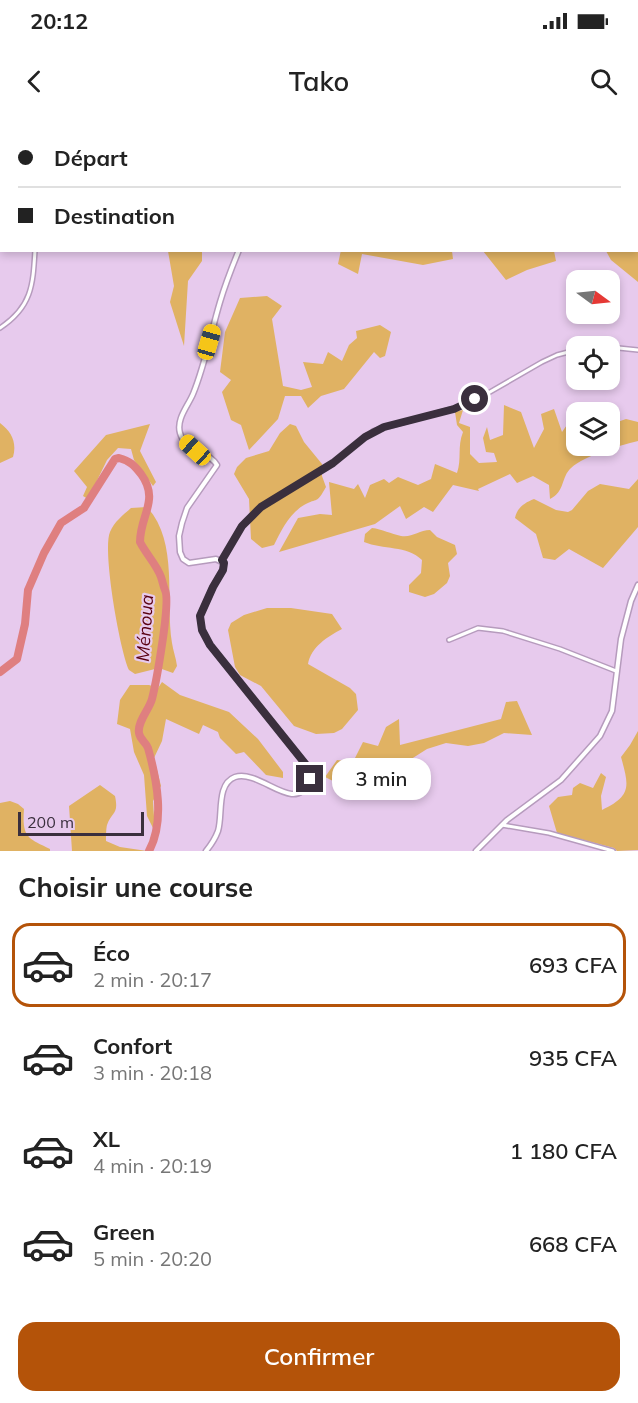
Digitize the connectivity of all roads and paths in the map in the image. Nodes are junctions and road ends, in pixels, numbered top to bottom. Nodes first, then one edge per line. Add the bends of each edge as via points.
1 (35, 252) edge
2 (238, 252) edge
3 (0, 328) edge
4 (620, 348) edge
5 (638, 350) edge
6 (566, 352) edge
7 (222, 560) junction
8 (638, 585) edge
9 (449, 640) dead end
10 (616, 671) junction
11 (502, 825) junction
12 (206, 851) edge
13 (476, 851) edge
14 (614, 851) edge

1 - 3 street via 28,298
2 - 7 street via 179,432 195,450 217,465 187,508 180,530 180,552 189,563
4 - 5 street
6 - 7 street via 462,406 373,431 333,463 261,507 242,526
7 - 12 street via 223,570 202,612 202,630 307,766 310,779 302,792 295,795 248,776 229,780 224,788 218,830
8 - 10 street via 631,600
9 - 10 street via 478,628 503,631
10 - 11 street via 612,711 600,736 561,780
11 - 13 street
11 - 14 street via 549,832

